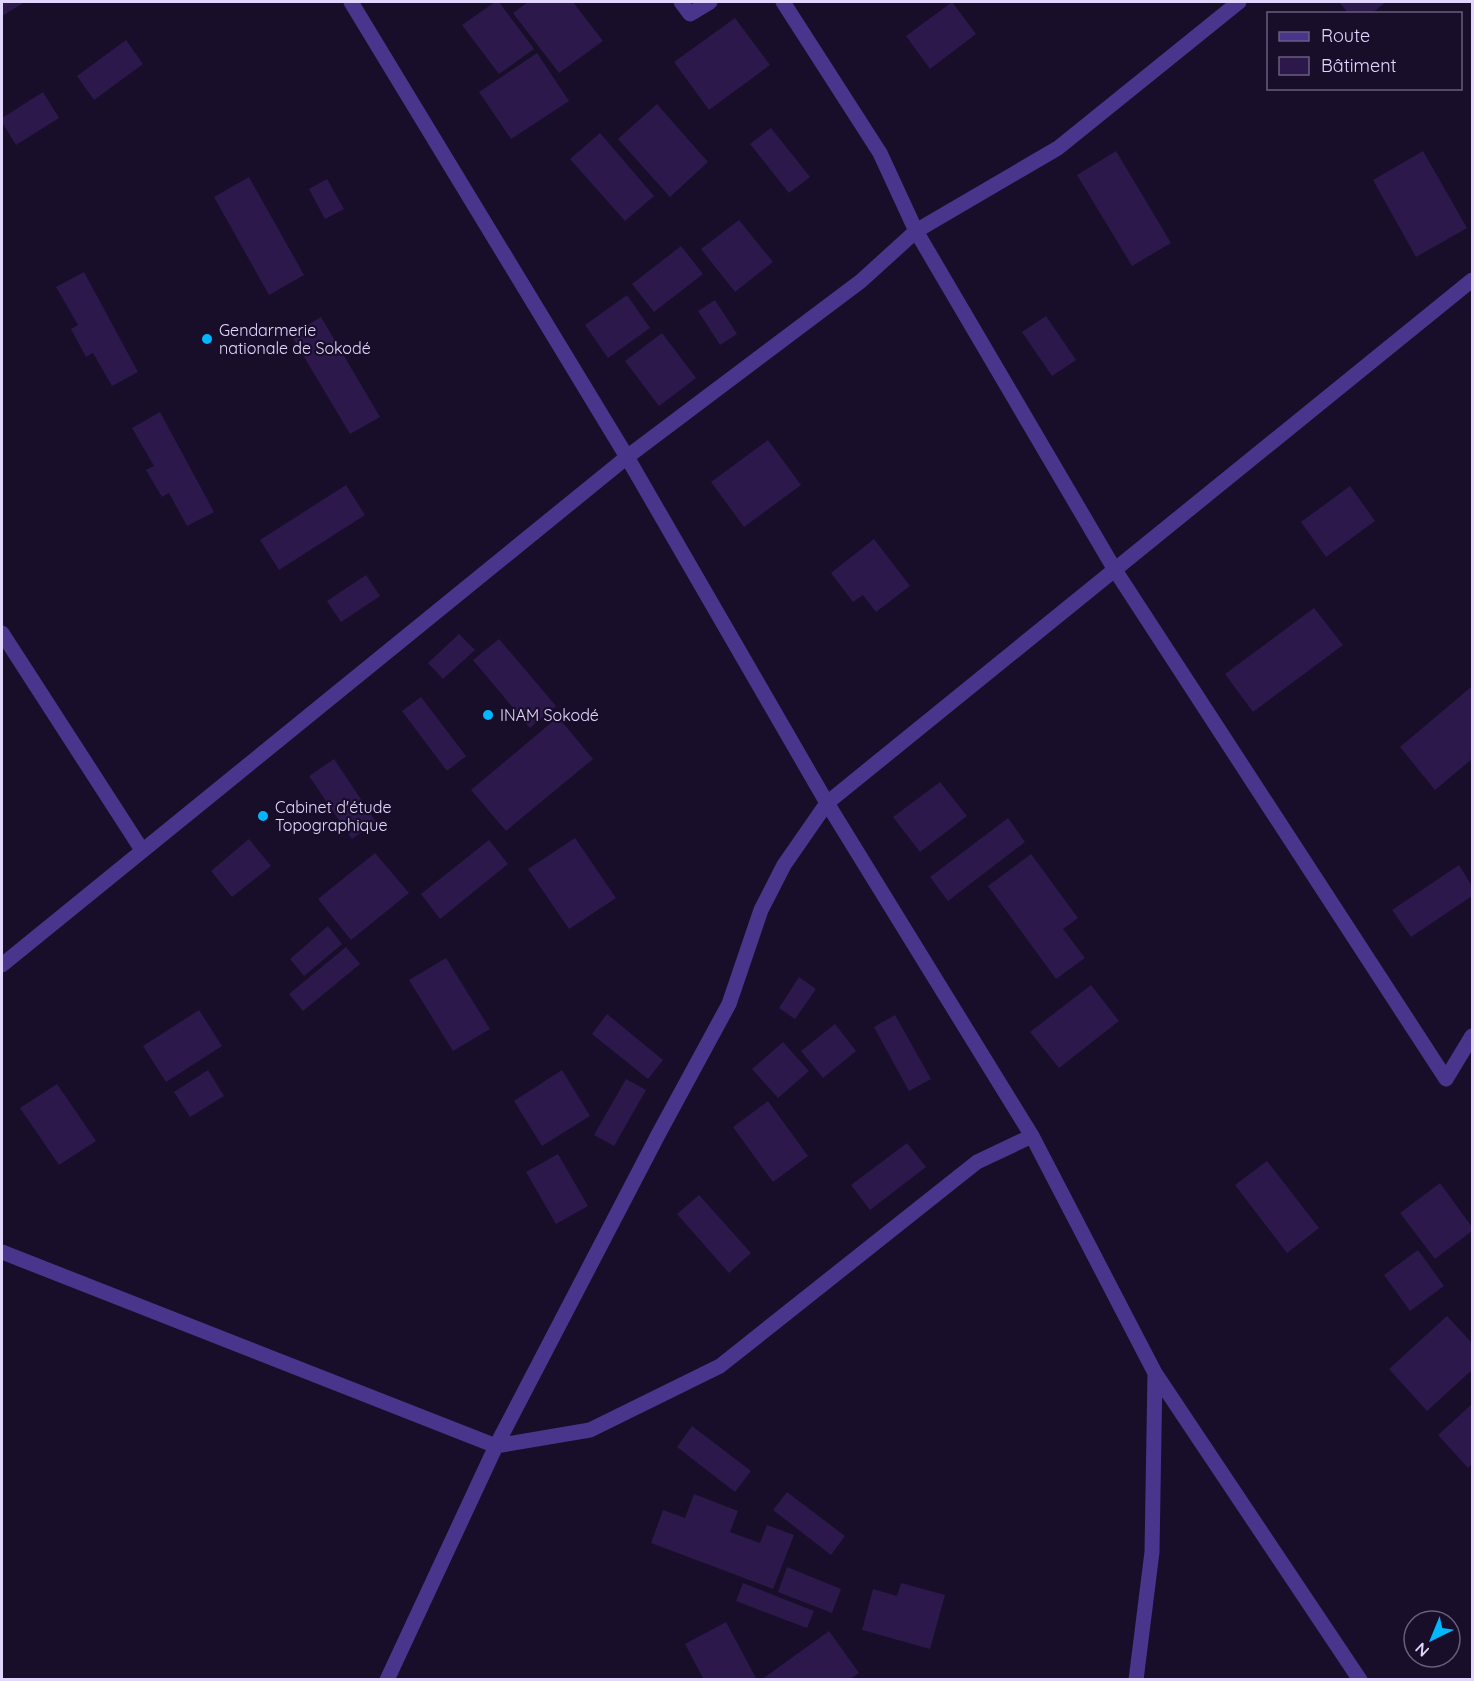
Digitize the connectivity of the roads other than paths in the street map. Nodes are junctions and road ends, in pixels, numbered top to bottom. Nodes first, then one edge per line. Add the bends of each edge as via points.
1 (351, 2) edge
2 (681, 2) edge
3 (710, 2) edge
4 (783, 2) edge
5 (1239, 2) edge
6 (916, 231) junction
7 (1473, 280) edge
8 (627, 457) junction
9 (1115, 570) junction
10 (2, 633) edge
11 (827, 803) junction
12 (142, 850) junction
13 (2, 964) edge
14 (1473, 1036) edge
15 (1032, 1136) junction
16 (2, 1252) edge
17 (1155, 1373) junction
18 (496, 1446) junction
19 (387, 1680) edge
20 (1136, 1680) edge
21 (1360, 1680) edge

1 - 8 street
2 - 3 street via 690,15
4 - 6 street via 880,153
5 - 6 street via 1058,148
6 - 8 street via 861,281
6 - 9 street
7 - 9 street
8 - 11 street
8 - 12 street
9 - 11 street
9 - 14 street via 1446,1079
10 - 12 street
11 - 15 street
11 - 18 street via 784,864 761,910 729,1004
12 - 13 street
15 - 17 street
15 - 18 street via 977,1162 720,1366 590,1430
16 - 18 street
17 - 20 street via 1152,1552
17 - 21 street
18 - 19 street

